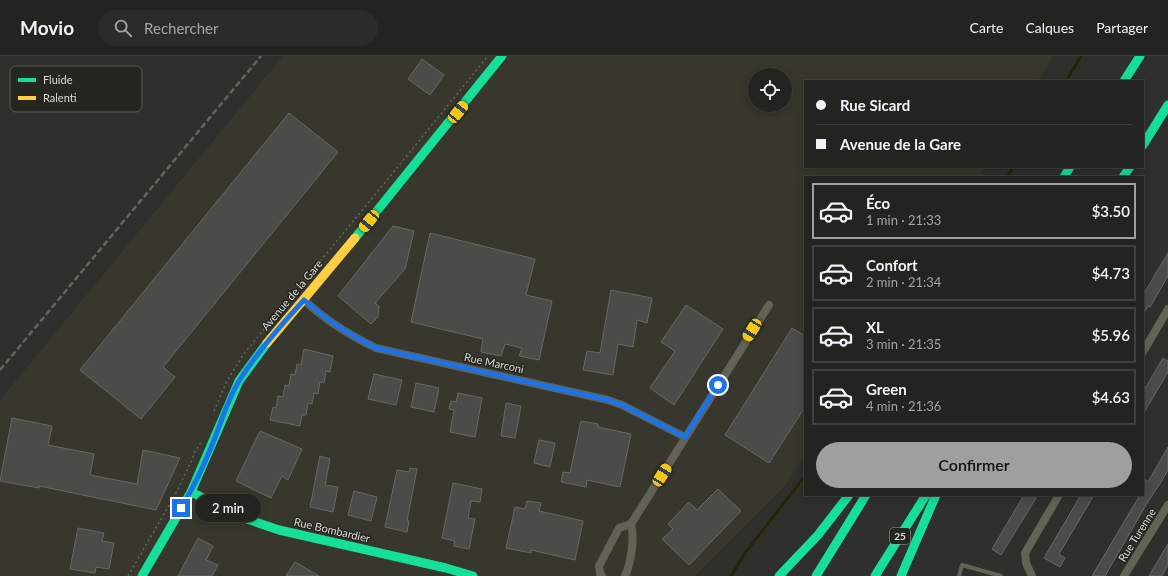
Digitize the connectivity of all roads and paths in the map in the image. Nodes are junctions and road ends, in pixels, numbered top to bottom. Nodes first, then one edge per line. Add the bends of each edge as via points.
1 (488, 56) edge
2 (502, 56) edge
3 (1140, 56) edge
4 (1125, 80) edge
5 (1168, 105) edge
6 (1144, 143) edge
7 (304, 300) junction
8 (768, 304) dead end
9 (1168, 310) edge
10 (1144, 350) edge
11 (227, 381) dead end
12 (685, 437) junction
13 (201, 442) dead end
14 (191, 492) junction
15 (848, 496) edge
16 (865, 496) edge
17 (925, 496) edge
18 (936, 496) edge
19 (1058, 496) edge
20 (1168, 505) edge
21 (631, 524) junction
22 (1029, 575) edge
23 (128, 576) edge
24 (142, 576) edge
25 (473, 576) edge
26 (602, 576) edge
27 (624, 576) edge
28 (780, 576) edge
29 (816, 576) edge
30 (875, 576) edge
31 (901, 576) edge
32 (959, 576) edge
33 (1001, 576) edge
34 (1124, 576) edge

1 - 11 path, Avenue de la Gare via 262,331 237,363
2 - 7 main road, Avenue de la Gare
3 - 4 main road
5 - 6 main road
7 - 12 street, Rue Marconi via 319,314 350,335 376,348 608,400
7 - 14 main road, Avenue de la Gare via 239,381
8 - 12 street
9 - 10 street
12 - 21 street
13 - 23 path via 175,496
14 - 24 main road, Avenue de la Gare
14 - 25 main road, Rue Bombardier via 244,518 279,530
15 - 28 main road via 818,535
16 - 29 main road
17 - 30 main road, 25
18 - 31 main road
19 - 22 street via 1025,553
20 - 34 street, Rue Turenne
21 - 26 street via 620,528 599,566
21 - 27 street via 633,532 628,568
32 - 33 lane via 962,565

